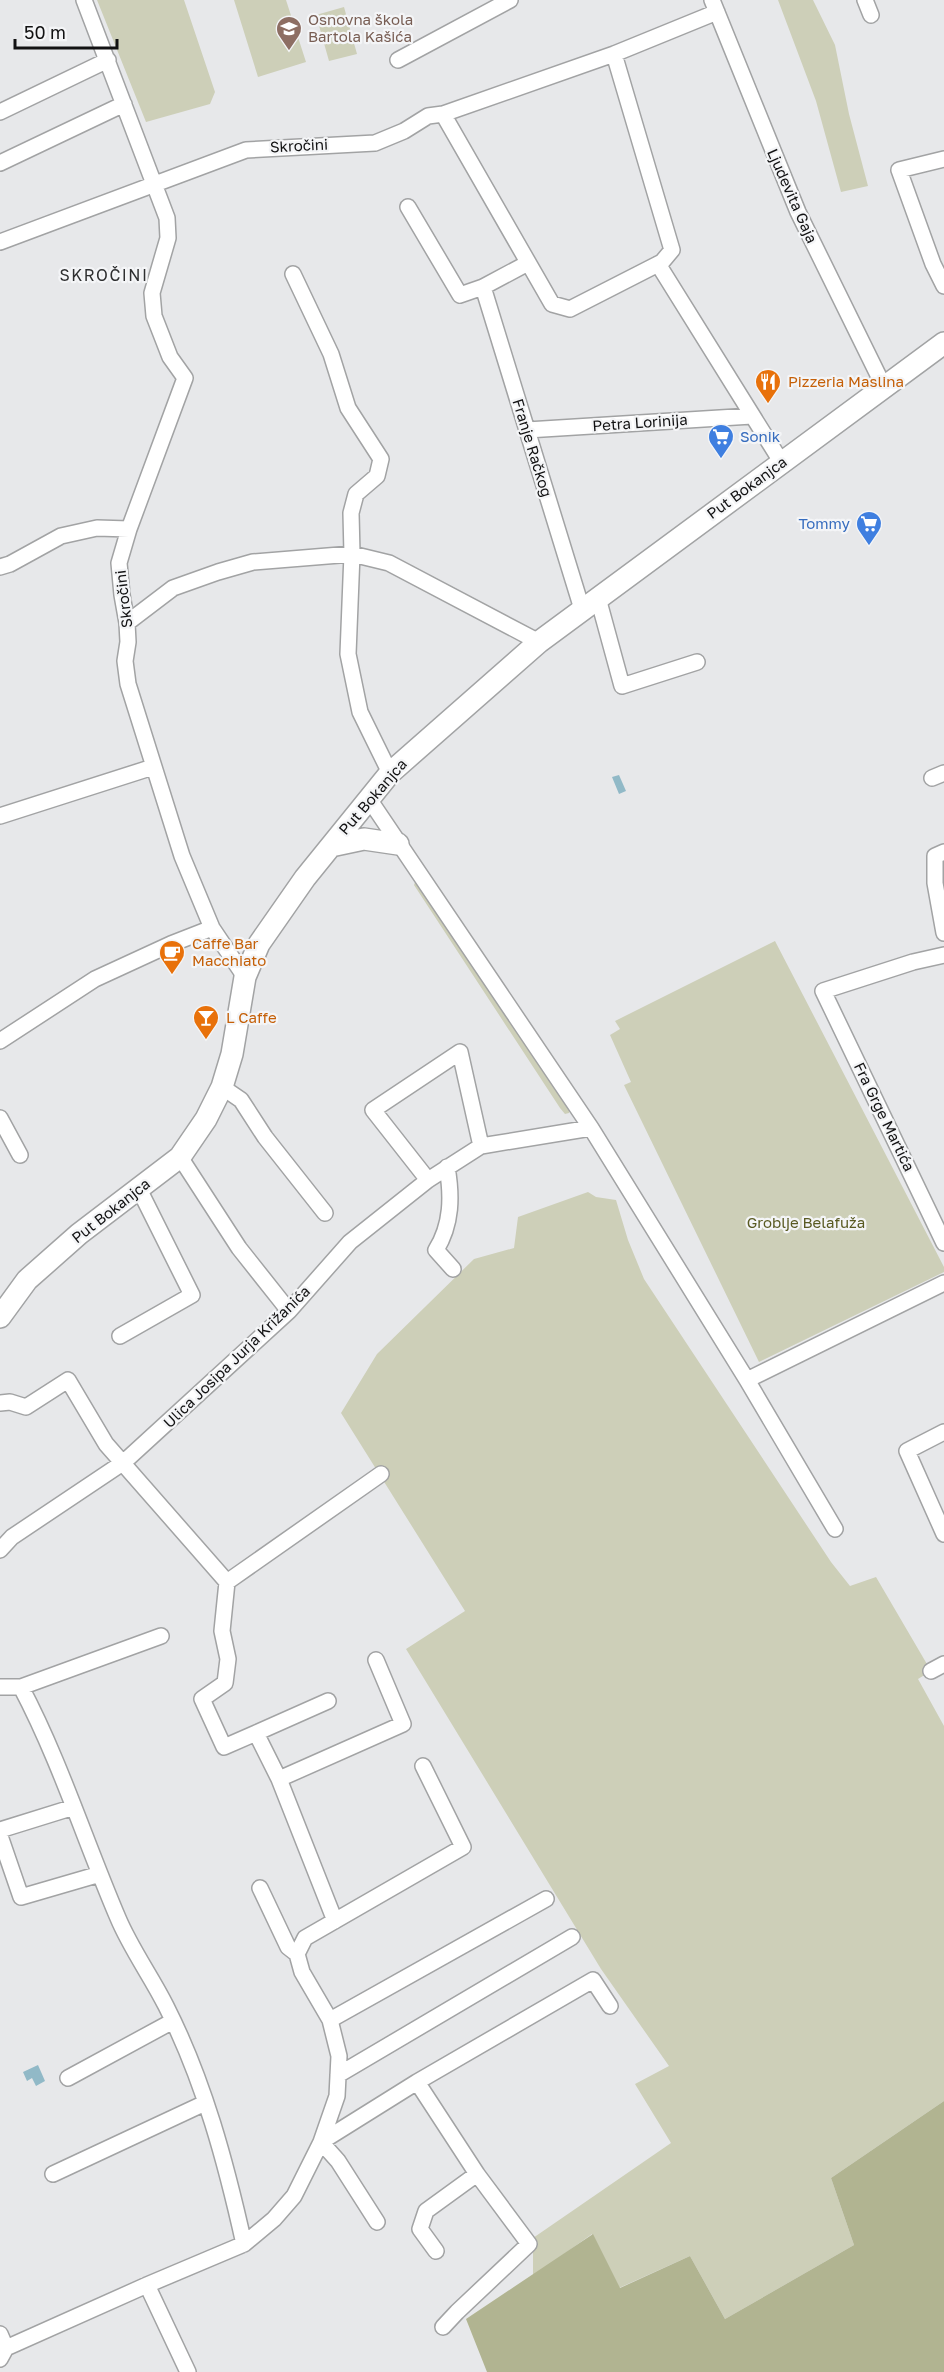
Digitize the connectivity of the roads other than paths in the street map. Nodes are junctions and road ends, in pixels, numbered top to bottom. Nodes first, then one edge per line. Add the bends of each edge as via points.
1 (84, 0) edge
2 (510, 0) edge
3 (865, 0) edge
4 (715, 6) edge
5 (871, 15) dead end
6 (614, 54) junction
7 (108, 60) junction
8 (398, 60) dead end
9 (124, 104) junction
10 (0, 112) edge
11 (443, 114) junction
12 (944, 159) edge
13 (0, 163) edge
14 (154, 184) junction
15 (408, 207) dead end
16 (0, 242) edge
17 (528, 263) junction
18 (658, 264) junction
19 (293, 274) dead end
20 (944, 286) edge
21 (483, 288) junction
22 (944, 343) edge
23 (884, 387) junction
24 (752, 416) junction
25 (527, 430) junction
26 (782, 463) junction
27 (129, 529) junction
28 (352, 555) junction
29 (0, 567) edge
30 (590, 604) junction
31 (127, 623) junction
32 (538, 642) junction
33 (697, 662) dead end
34 (153, 767) junction
35 (390, 773) junction
36 (369, 799) junction
37 (0, 816) edge
38 (398, 844) junction
39 (331, 846) junction
40 (939, 854) edge
41 (212, 928) junction
42 (944, 933) edge
43 (944, 955) edge
44 (245, 977) junction
45 (0, 1041) edge
46 (222, 1087) junction
47 (0, 1118) edge
48 (591, 1128) junction
49 (481, 1146) junction
50 (20, 1155) dead end
51 (180, 1157) junction
52 (447, 1167) junction
53 (428, 1180) junction
54 (139, 1190) junction
55 (325, 1213) dead end
56 (944, 1243) edge
57 (453, 1269) dead end
58 (944, 1283) edge
59 (289, 1311) junction
60 (0, 1317) edge
61 (120, 1336) dead end
62 (747, 1380) junction
63 (0, 1403) edge
64 (944, 1432) edge
65 (124, 1462) junction
66 (381, 1474) dead end
67 (835, 1529) dead end
68 (944, 1534) edge
69 (0, 1550) edge
70 (227, 1582) junction
71 (161, 1636) dead end
72 (376, 1660) dead end
73 (21, 1687) junction
74 (0, 1688) edge
75 (328, 1701) dead end
76 (256, 1733) junction
77 (423, 1766) dead end
78 (279, 1779) junction
79 (74, 1807) junction
80 (0, 1830) edge
81 (0, 1836) edge
82 (100, 1874) junction
83 (260, 1888) dead end
84 (546, 1899) dead end
85 (335, 1921) junction
86 (572, 1937) dead end
87 (297, 1954) junction
88 (610, 2006) dead end
89 (330, 2020) junction
90 (173, 2021) junction
91 (338, 2075) junction
92 (68, 2078) dead end
93 (417, 2082) junction
94 (205, 2103) junction
95 (321, 2142) junction
96 (53, 2174) dead end
97 (477, 2174) junction
98 (376, 2222) dead end
99 (244, 2244) junction
100 (436, 2251) dead end
101 (147, 2285) junction
102 (443, 2327) dead end
103 (2, 2347) edge
104 (188, 2372) edge

1 - 7 street, Skročini
2 - 8 street
3 - 5 street
4 - 6 street, Skročini
4 - 23 street, Ljudevita Gaja via 798,212
6 - 11 street, Skročini
6 - 18 street via 672,250
7 - 9 street, Skročini
7 - 10 street
9 - 13 street
9 - 14 street, Skročini
11 - 14 street, Skročini via 428,116 375,143 246,150
11 - 17 street
12 - 20 street via 899,170
14 - 16 street, Skročini
14 - 27 street, Skročini via 167,218 168,238 152,292 154,316 171,357 185,378
15 - 21 street via 460,295
17 - 18 street via 552,304 570,309
17 - 21 street
18 - 24 street
19 - 28 street via 331,354 348,408 381,459 377,476 356,494 351,513
21 - 25 street, Franje Račkog
22 - 23 main road, Put Bokanjca
23 - 26 main road, Put Bokanjca
24 - 25 street, Petra Lorinija
24 - 26 street
25 - 30 street, Franje Račkog
26 - 30 main road, Put Bokanjca
27 - 29 street via 97,528 61,536
27 - 31 street, Skročini via 119,563
28 - 31 street via 253,562 218,572 173,588
28 - 32 street via 390,563
28 - 35 street via 348,654 360,712
30 - 32 main road, Put Bokanjca
30 - 33 street, Franje Račkog via 622,686
31 - 34 street, Skročini via 128,684
32 - 35 main road, Put Bokanjca
34 - 37 street
34 - 41 street, Skročini via 182,856
35 - 36 main road, Put Bokanjca
36 - 38 street
36 - 39 main road, Put Bokanjca
38 - 39 main road via 364,838
38 - 48 street
39 - 44 main road, Put Bokanjca via 259,944
40 - 42 street via 935,883
41 - 44 street, Skročini
41 - 45 street via 94,979
43 - 56 street, Fra Grge Martića via 823,991
44 - 46 main road, Put Bokanjca via 232,1054
46 - 51 main road, Put Bokanjca
46 - 55 street via 241,1100
47 - 50 street
48 - 49 street, Ulica Josipa Jurja Križanića
48 - 62 street
49 - 52 street, Ulica Josipa Jurja Križanića
49 - 53 street via 460,1052 373,1110
51 - 54 main road, Put Bokanjca
51 - 59 street via 240,1248
52 - 53 street, Ulica Josipa Jurja Križanića
52 - 57 street via 450,1210 445,1235 436,1250
53 - 59 street, Ulica Josipa Jurja Križanića via 350,1242
54 - 60 main road, Put Bokanjca via 79,1234 27,1280
54 - 61 street via 192,1295
58 - 62 street
59 - 65 street, Ulica Josipa Jurja Križanića
62 - 67 street
63 - 65 street via 26,1407 68,1380 106,1444
64 - 68 street via 907,1451
65 - 69 street, Ulica Josipa Jurja Križanića via 12,1537
65 - 70 street
66 - 70 street
70 - 76 street via 222,1631 228,1659 225,1683 202,1698 224,1747
71 - 73 street
72 - 78 street via 403,1724
73 - 74 street
73 - 79 street via 44,1730
75 - 76 street
76 - 78 street
77 - 85 street via 463,1847
78 - 85 street
79 - 80 street
79 - 82 street
81 - 82 street via 21,1897
82 - 90 street via 119,1921
83 - 87 street via 288,1947
84 - 89 street
85 - 87 street via 305,1938
86 - 91 street
87 - 89 street via 302,1972
88 - 93 street via 593,1980
89 - 91 street via 339,2056
90 - 92 street
90 - 94 street
91 - 95 street via 337,2096
93 - 95 street
93 - 97 street
94 - 96 street
94 - 99 street via 229,2173
95 - 98 street via 338,2161
95 - 99 street via 294,2196
97 - 100 street via 426,2211 420,2229
97 - 102 street via 529,2244
99 - 101 street
101 - 103 street
101 - 104 street

